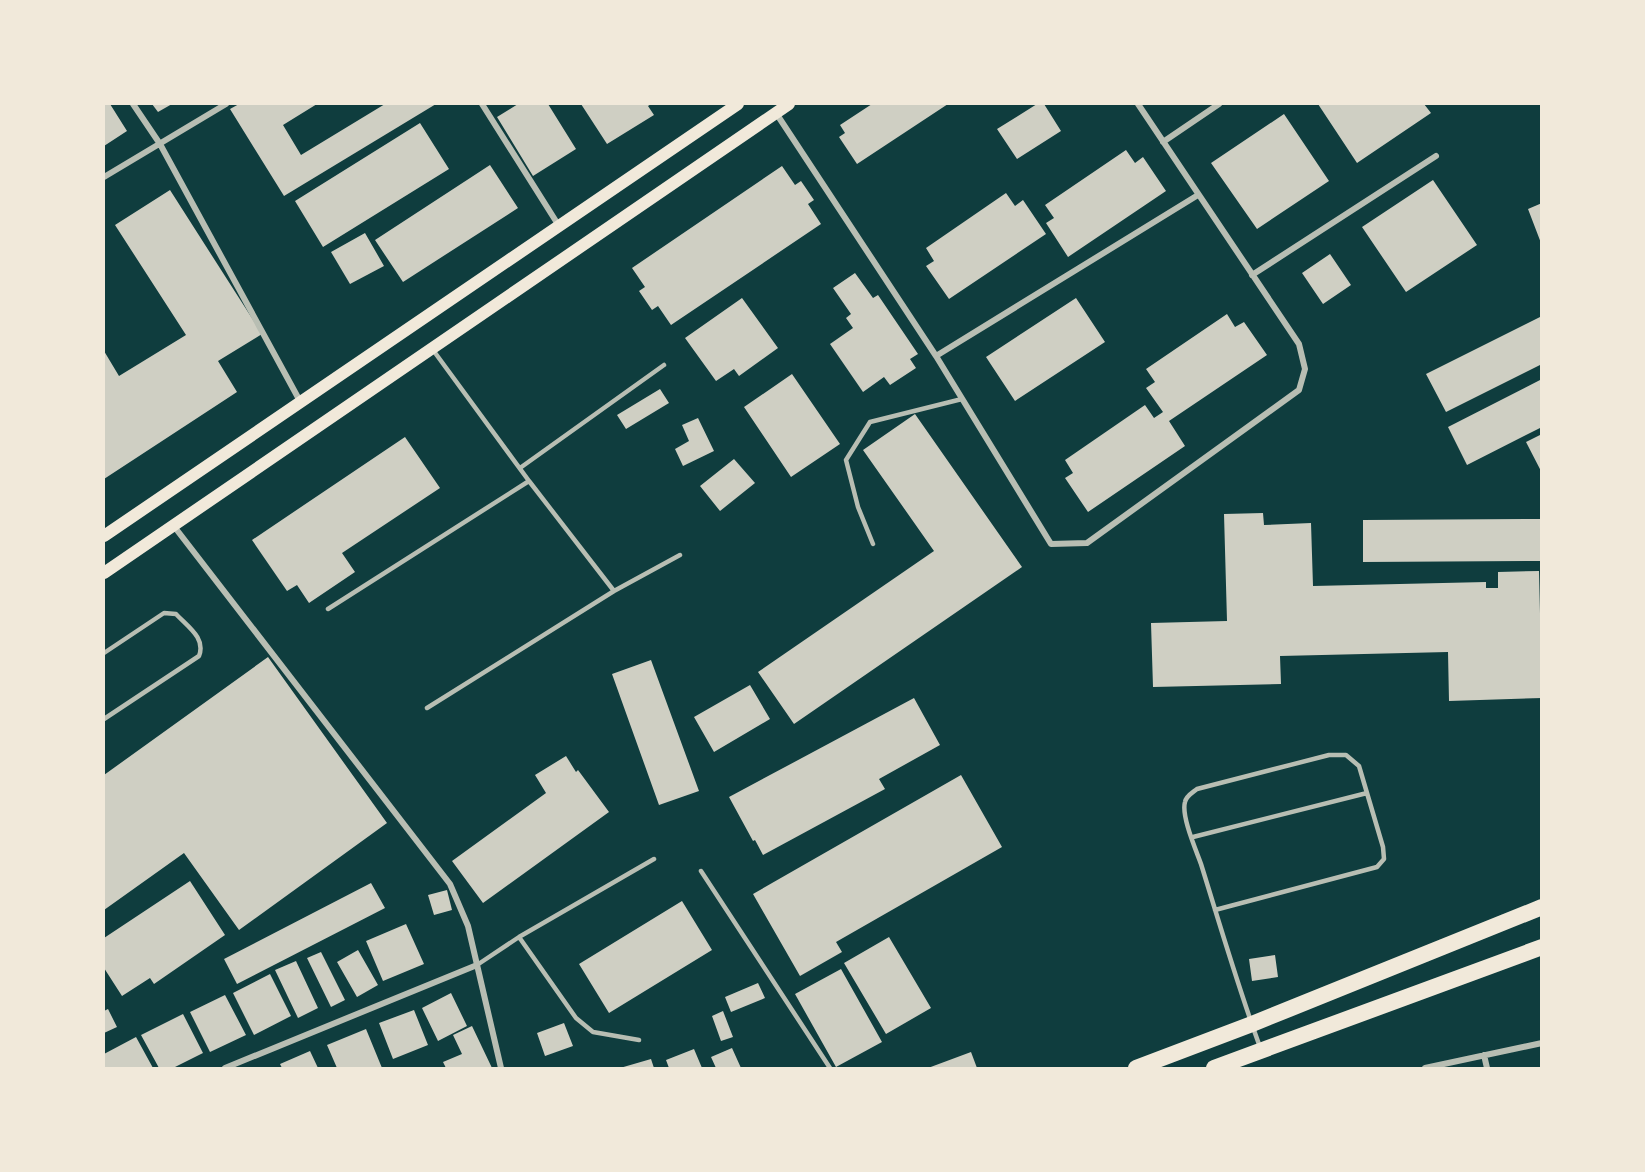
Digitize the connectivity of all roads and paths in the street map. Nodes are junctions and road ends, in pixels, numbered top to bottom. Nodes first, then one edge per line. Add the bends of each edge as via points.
1 (133, 104) edge
2 (226, 104) edge
3 (482, 104) edge
4 (738, 104) edge
5 (789, 104) edge
6 (1138, 104) edge
7 (1218, 104) edge
8 (776, 112) junction
9 (1163, 142) junction
10 (160, 144) junction
11 (1436, 156) dead end
12 (104, 177) edge
13 (1198, 195) junction
14 (559, 226) junction
15 (1252, 275) junction
16 (432, 347) junction
17 (936, 356) junction
18 (664, 365) dead end
19 (962, 399) junction
20 (301, 403) junction
21 (520, 468) junction
22 (529, 481) junction
23 (172, 525) junction
24 (104, 536) edge
25 (873, 544) dead end
26 (680, 555) dead end
27 (104, 573) edge
28 (614, 591) junction
29 (328, 609) dead end
30 (104, 653) edge
31 (428, 708) dead end
32 (104, 719) edge
33 (1367, 793) junction
34 (1192, 837) junction
35 (654, 859) dead end
36 (701, 871) dead end
37 (1542, 907) edge
38 (1215, 910) junction
39 (519, 937) junction
40 (1542, 947) edge
41 (477, 965) junction
42 (1252, 1024) junction
43 (639, 1040) dead end
44 (1542, 1043) edge
45 (1262, 1051) junction
46 (1484, 1055) junction
47 (225, 1068) edge
48 (501, 1068) edge
49 (830, 1068) edge
50 (1136, 1068) edge
51 (1214, 1068) edge
52 (1425, 1068) edge
53 (1488, 1068) edge

1 - 10 street
2 - 10 street
3 - 14 street
4 - 14 main road
5 - 8 main road
6 - 9 street
7 - 9 street
8 - 16 main road
8 - 17 street
9 - 13 street
10 - 12 street
10 - 20 street
11 - 15 street
13 - 15 street
13 - 17 street
14 - 20 main road
15 - 19 street via 1299,344 1305,369 1299,390 1087,543 1051,544
16 - 21 lane
16 - 23 main road
17 - 19 street
18 - 21 lane
19 - 25 lane via 870,422 846,460
20 - 24 main road
21 - 22 lane
22 - 28 lane
22 - 29 lane
23 - 27 main road
23 - 41 street via 450,884 468,926
26 - 28 lane
28 - 31 lane
30 - 32 lane via 164,613 176,614 201,641 202,649 199,656
33 - 34 lane
33 - 34 lane via 1359,766 1346,754 1329,754 1197,789 1185,803
33 - 38 lane via 1383,847 1384,859 1377,867
34 - 38 lane
35 - 39 lane
36 - 49 lane
37 - 42 highway
38 - 42 lane
39 - 41 lane
39 - 43 lane via 576,1018 592,1032
40 - 45 highway
41 - 47 street
41 - 48 street
42 - 45 lane
42 - 50 highway
44 - 46 street
45 - 51 highway
46 - 52 street
46 - 53 street

